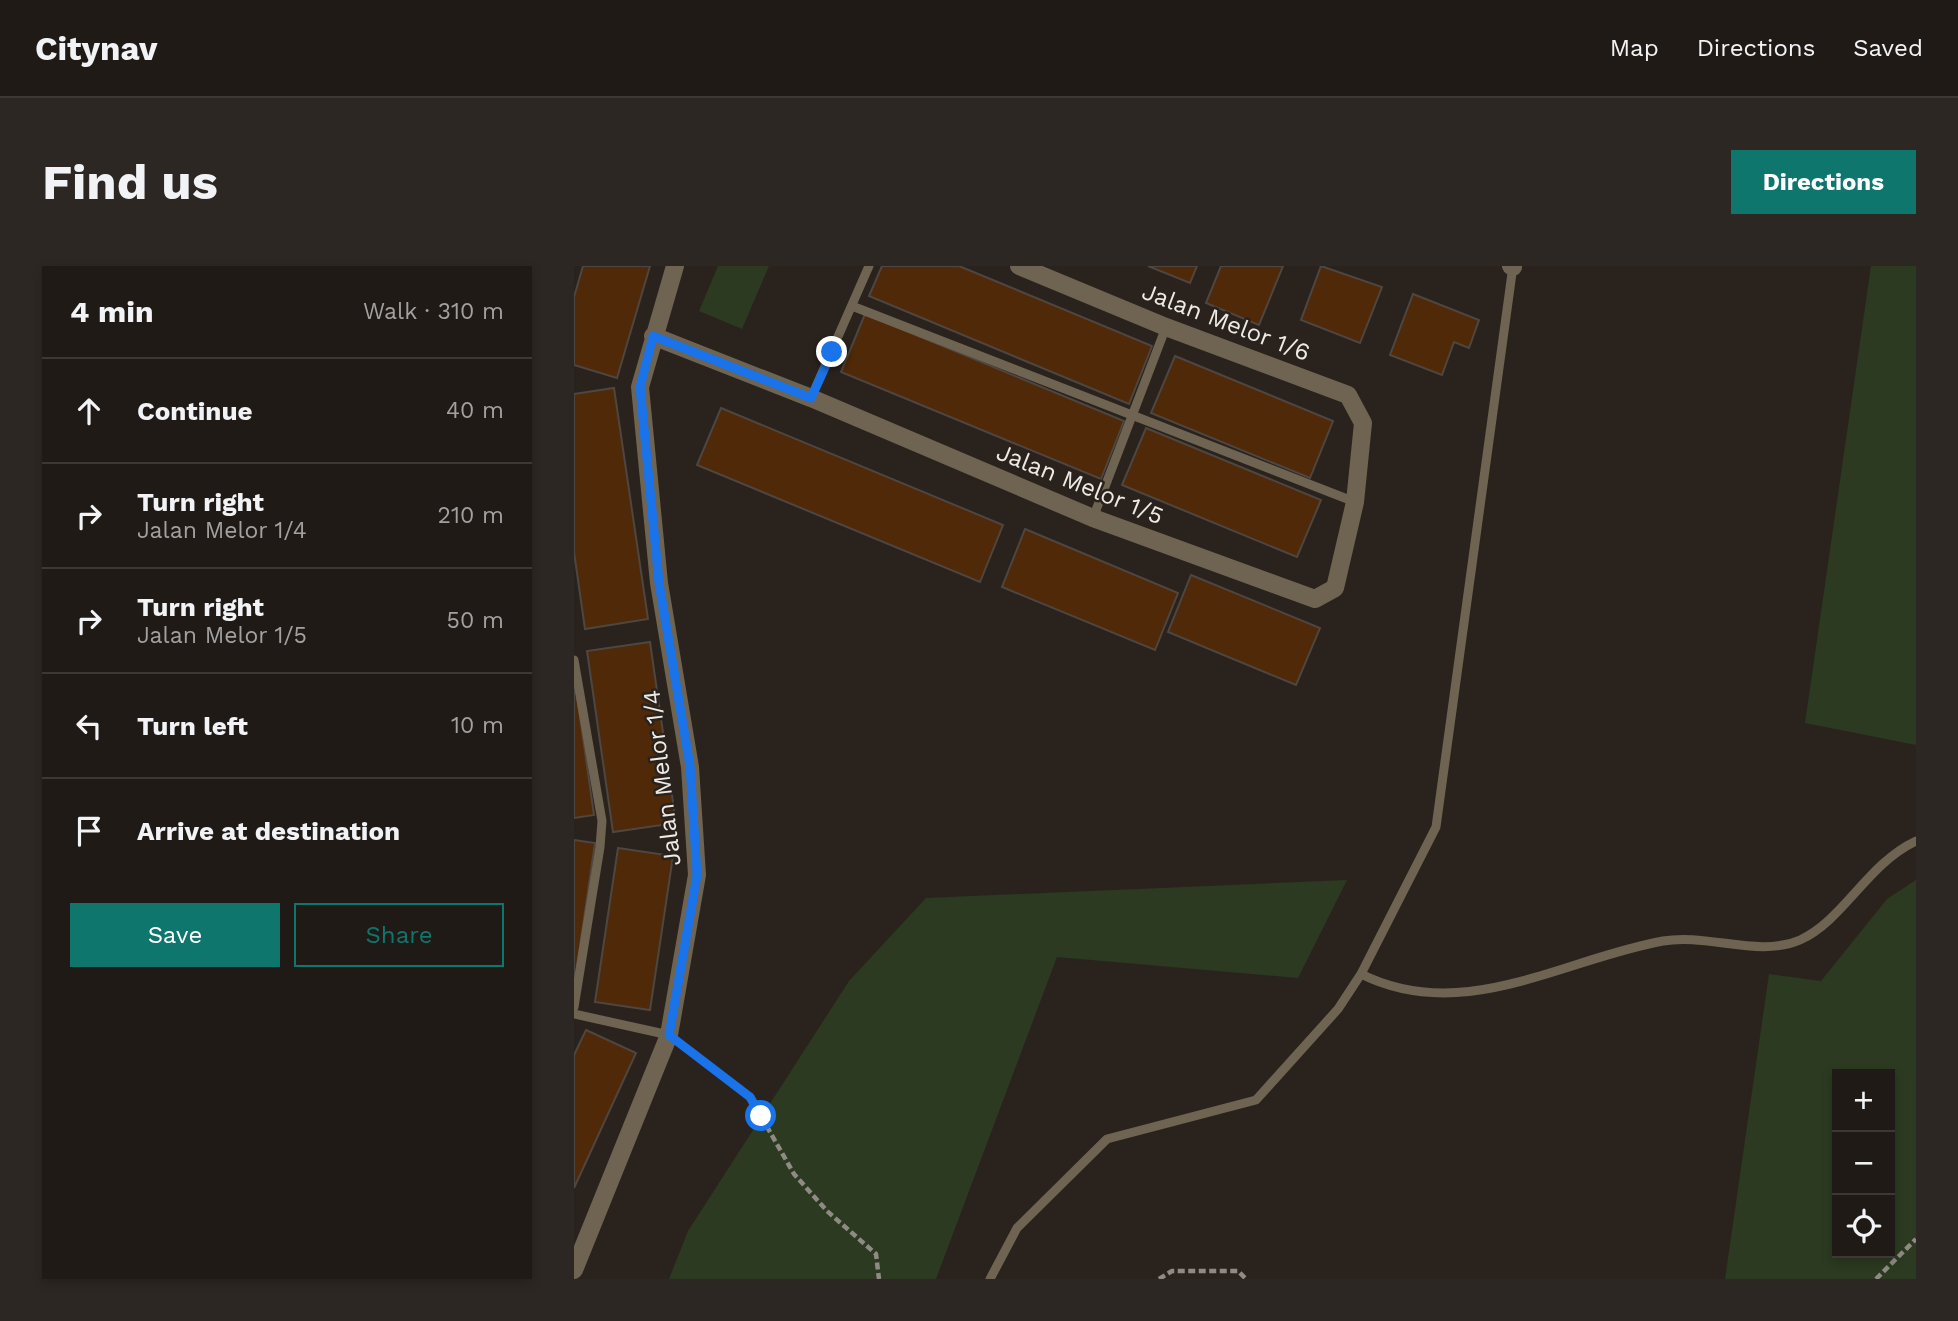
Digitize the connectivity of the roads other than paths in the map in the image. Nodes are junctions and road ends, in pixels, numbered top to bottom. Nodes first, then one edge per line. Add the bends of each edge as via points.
1 (675, 266) edge
2 (869, 266) edge
3 (1019, 266) edge
4 (1512, 266) edge
5 (852, 306) junction
6 (1166, 327) junction
7 (653, 336) junction
8 (811, 398) junction
9 (1133, 415) junction
10 (1363, 423) joint
11 (1355, 502) junction
12 (1093, 518) junction
13 (574, 660) edge
14 (1916, 841) edge
15 (1361, 974) junction
16 (574, 1007) edge
17 (574, 1014) edge
18 (669, 1035) junction
19 (574, 1270) edge
20 (990, 1279) edge

1 - 7 street, Jalan Melor 1/4
2 - 5 lane
3 - 6 street, Jalan Melor 1/6
4 - 15 lane via 1436,827
5 - 8 lane
5 - 9 lane
6 - 9 lane
6 - 10 street, Jalan Melor 1/6 via 1348,395
7 - 8 street, Jalan Melor 1/5
7 - 18 street, Jalan Melor 1/4 via 640,387 659,583 690,766 697,875
8 - 12 street, Jalan Melor 1/5
9 - 11 lane
9 - 12 lane
10 - 11 street, Jalan Melor 1/5
11 - 12 street, Jalan Melor 1/5 via 1335,588 1315,599
13 - 16 lane via 602,821
14 - 15 lane via 1875,869 1819,929 1798,941 1774,946 1664,941 1474,993 1424,992 1379,984
15 - 20 lane via 1338,1009 1256,1100 1107,1139 1017,1228
17 - 18 lane
18 - 19 street, Jalan Melor 1/4

